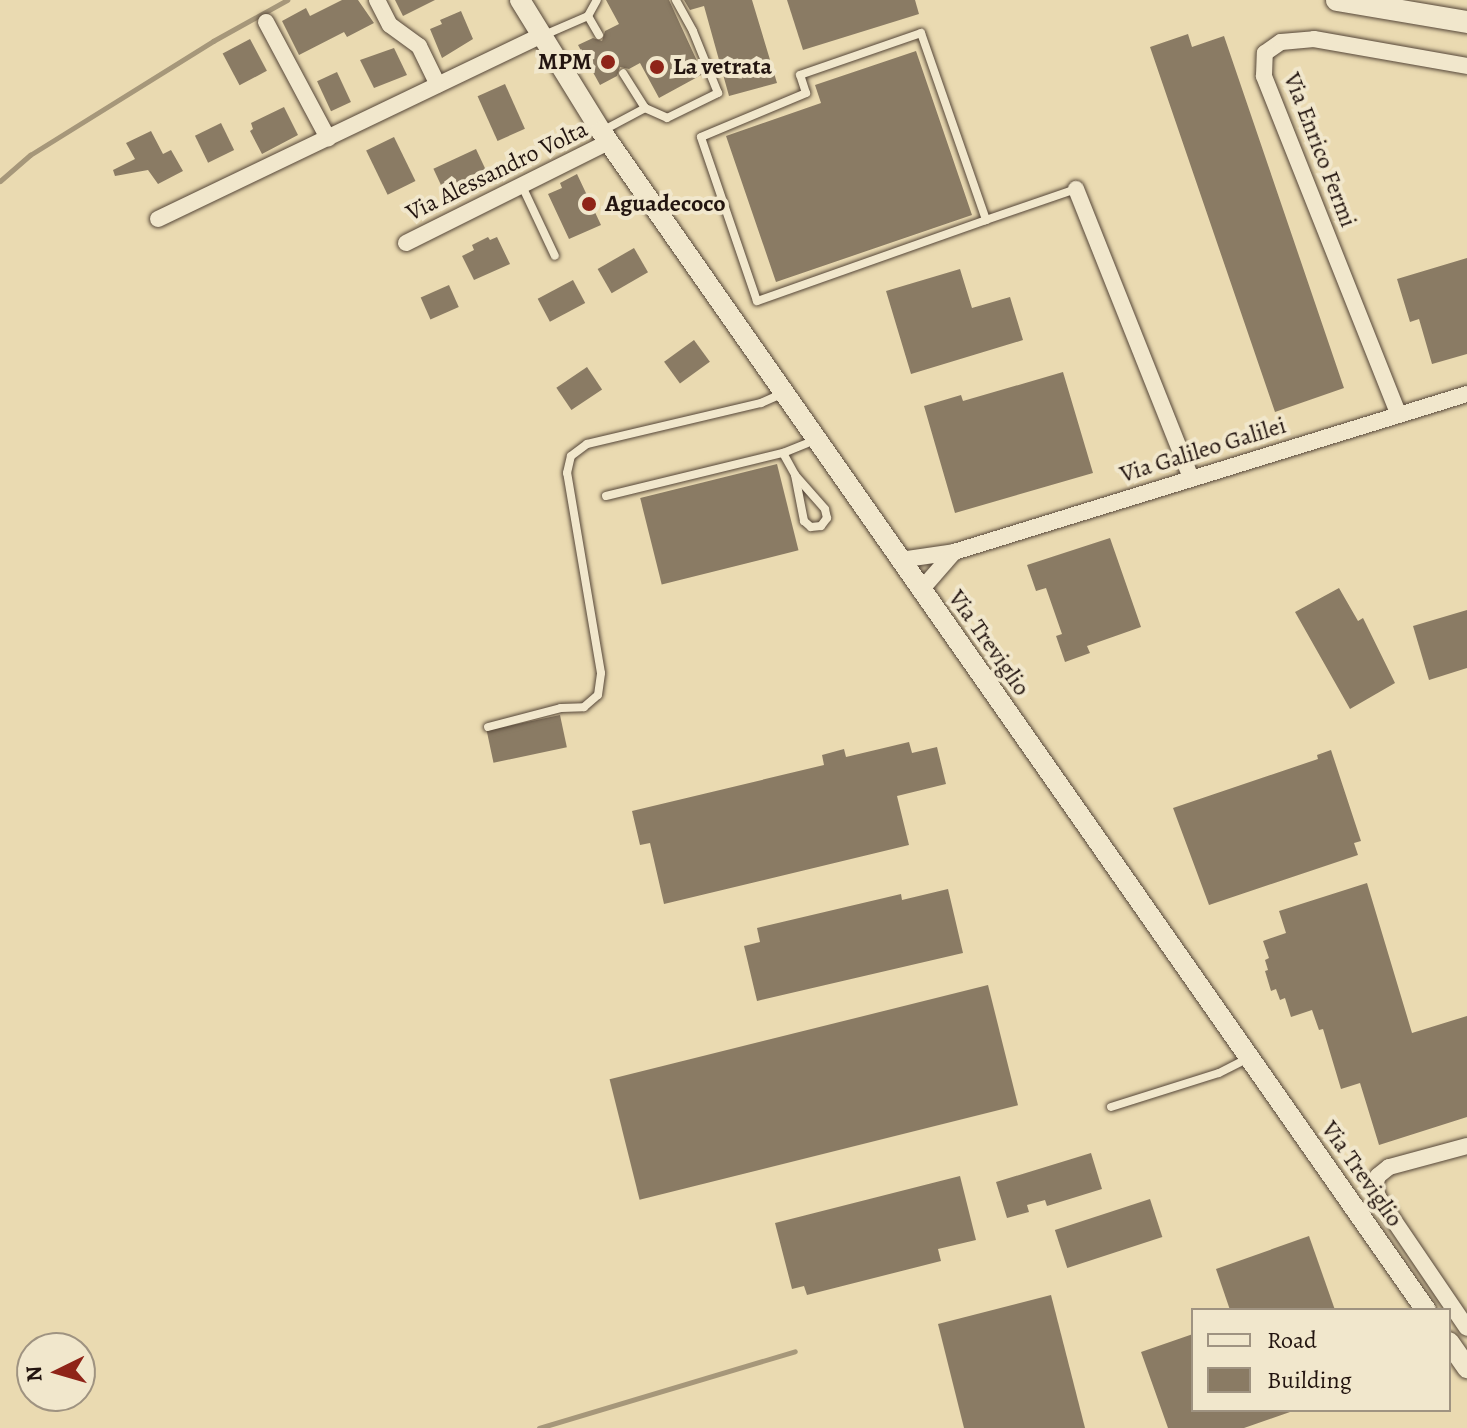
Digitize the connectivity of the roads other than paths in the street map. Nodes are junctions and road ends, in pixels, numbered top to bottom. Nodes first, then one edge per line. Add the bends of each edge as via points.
1 (377, 0) edge
2 (520, 0) edge
3 (597, 0) edge
4 (676, 0) edge
5 (1337, 0) edge
6 (588, 16) junction
7 (266, 22) dead end
8 (1467, 22) edge
9 (599, 35) dead end
10 (540, 36) junction
11 (1467, 66) edge
12 (623, 73) dead end
13 (438, 85) junction
14 (645, 108) junction
15 (605, 137) junction
16 (328, 138) junction
17 (522, 186) junction
18 (1076, 189) joint
19 (158, 219) dead end
20 (986, 220) junction
21 (406, 243) dead end
22 (555, 256) dead end
23 (783, 393) junction
24 (1467, 394) edge
25 (1398, 413) junction
26 (816, 440) junction
27 (783, 453) junction
28 (795, 475) junction
29 (1191, 478) junction
30 (606, 496) dead end
31 (954, 552) junction
32 (900, 560) junction
33 (921, 590) junction
34 (488, 727) dead end
35 (1249, 1058) junction
36 (1111, 1107) dead end
37 (1467, 1146) edge
38 (1425, 1308) edge
39 (1467, 1328) edge
40 (1451, 1345) edge
41 (1467, 1368) edge

1 - 13 street via 390,25 419,46
2 - 10 street, Via Treviglio
3 - 6 lane
4 - 14 lane via 718,93 667,118
5 - 8 main road
6 - 9 lane
6 - 10 lane
7 - 16 street
10 - 13 street
10 - 15 street, Via Treviglio
11 - 25 street, Via Enrico Fermi via 1314,39 1281,42 1265,53 1264,76
12 - 14 lane
13 - 16 street
14 - 15 lane
15 - 17 street, Via Alessandro Volta
15 - 23 street, Via Treviglio
16 - 19 street
17 - 21 street, Via Alessandro Volta
17 - 22 lane
18 - 20 lane
18 - 29 street
20 - 20 lane via 921,33 800,75 806,93 701,137 757,301
23 - 26 street, Via Treviglio
23 - 34 lane via 761,403 587,444 571,456 567,473 601,673 598,695 584,707
24 - 25 street, Via Galileo Galilei
25 - 29 street, Via Galileo Galilei
26 - 27 lane
26 - 32 street, Via Treviglio
27 - 28 lane
27 - 30 lane
28 - 28 lane via 804,521 821,526 827,518 825,509
29 - 31 street, Via Galileo Galilei
31 - 32 street, Via Galileo Galilei
31 - 33 street
32 - 33 street, Via Treviglio
33 - 35 street, Via Treviglio
35 - 36 lane via 1219,1073
35 - 38 street, Via Treviglio
37 - 39 street via 1396,1165 1378,1176 1375,1185
40 - 41 street

